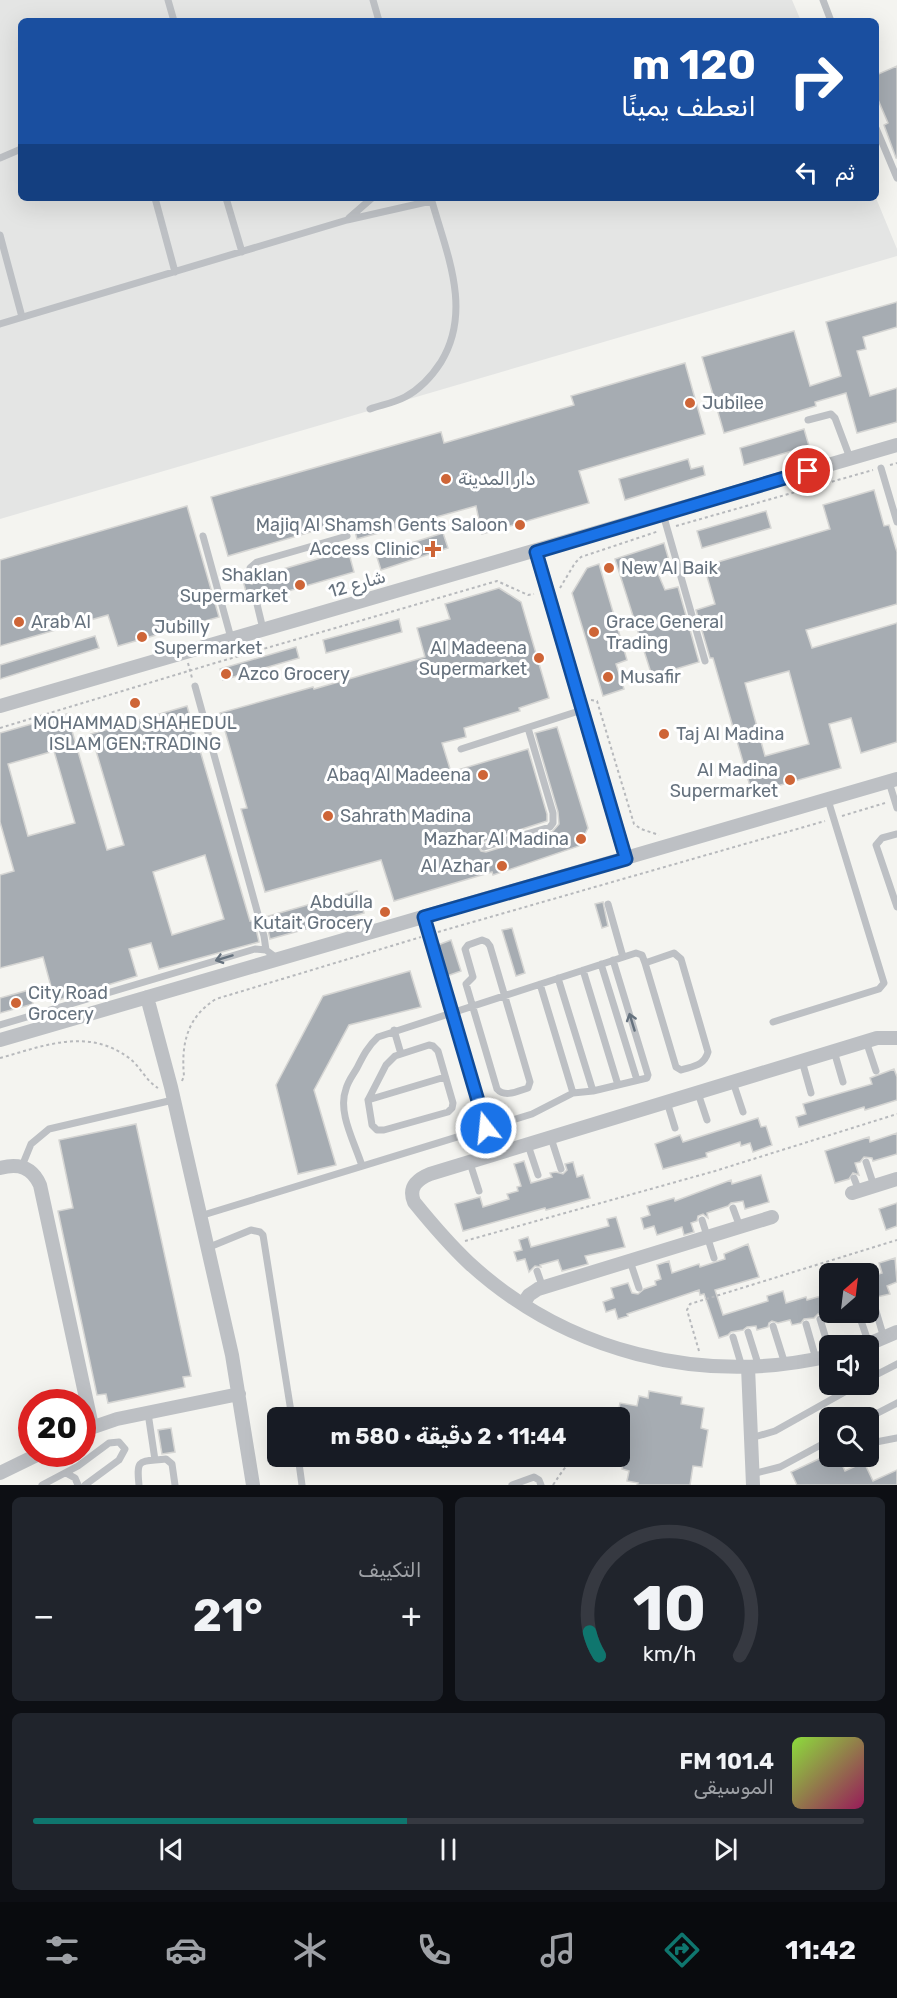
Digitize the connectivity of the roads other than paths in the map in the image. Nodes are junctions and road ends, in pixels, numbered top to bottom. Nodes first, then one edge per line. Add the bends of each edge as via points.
1 (168, 0) edge
2 (373, 0) edge
3 (823, 0) edge
4 (173, 18) edge
5 (378, 18) edge
6 (830, 18) edge
7 (879, 135) edge
8 (18, 150) edge
9 (0, 158) edge
10 (897, 178) edge
11 (156, 201) edge
12 (227, 201) edge
13 (369, 201) edge
14 (423, 201) edge
15 (432, 201) edge
16 (347, 220) junction
17 (0, 235) edge
18 (242, 252) junction
19 (175, 272) junction
20 (22, 318) junction
21 (0, 324) edge
22 (370, 409) dead end
23 (808, 420) dead end
24 (897, 445) edge
25 (850, 458) junction
26 (881, 468) road end
27 (663, 514) junction
28 (897, 522) edge
29 (203, 536) dead end
30 (346, 536) dead end
31 (536, 552) junction
32 (250, 579) dead end
33 (256, 600) dead end
34 (263, 629) junction
35 (231, 638) junction
36 (705, 661) dead end
37 (195, 686) road end
38 (0, 706) edge
39 (581, 706) junction
40 (528, 728) junction
41 (461, 749) dead end
42 (893, 780) edge
43 (828, 800) junction
44 (897, 808) edge
45 (897, 834) edge
46 (484, 847) dead end
47 (626, 859) junction
48 (608, 904) dead end
49 (897, 907) edge
50 (424, 917) junction
51 (266, 950) junction
52 (623, 957) junction
53 (278, 959) junction
54 (613, 960) junction
55 (645, 963) junction
56 (601, 964) junction
57 (583, 970) junction
58 (558, 978) junction
59 (540, 984) junction
60 (504, 996) junction
61 (147, 997) junction
62 (472, 1006) junction
63 (452, 1013) junction
64 (773, 1022) dead end
65 (0, 1024) edge
66 (394, 1030) junction
67 (897, 1038) edge
68 (0, 1040) edge
69 (866, 1041) junction
70 (834, 1051) junction
71 (400, 1054) junction
72 (802, 1061) junction
73 (876, 1071) dead end
74 (445, 1077) junction
75 (637, 1080) junction
76 (733, 1082) junction
77 (843, 1082) dead end
78 (618, 1085) junction
79 (594, 1091) junction
80 (573, 1093) junction
81 (698, 1093) junction
82 (812, 1093) dead end
83 (173, 1100) junction
84 (368, 1100) junction
85 (667, 1102) junction
86 (743, 1112) dead end
87 (707, 1120) dead end
88 (486, 1128) junction
89 (675, 1128) dead end
90 (551, 1138) junction
91 (528, 1145) junction
92 (866, 1162) dead end
93 (470, 1163) junction
94 (22, 1166) junction
95 (362, 1166) junction
96 (0, 1168) edge
97 (561, 1169) dead end
98 (538, 1175) dead end
99 (897, 1179) edge
100 (874, 1186) junction
101 (855, 1187) dead end
102 (479, 1191) dead end
103 (733, 1208) dead end
104 (200, 1216) junction
105 (772, 1217) dead end
106 (702, 1220) dead end
107 (740, 1227) junction
108 (708, 1237) junction
109 (207, 1248) junction
110 (714, 1258) dead end
111 (630, 1261) junction
112 (537, 1271) dead end
113 (543, 1288) junction
114 (639, 1288) dead end
115 (523, 1304) junction
116 (879, 1321) edge
117 (806, 1324) dead end
118 (773, 1326) dead end
119 (748, 1332) dead end
120 (897, 1332) edge
121 (733, 1336) dead end
122 (884, 1338) junction
123 (879, 1340) edge
124 (819, 1346) edge
125 (819, 1357) edge
126 (785, 1364) junction
127 (897, 1364) edge
128 (750, 1367) junction
129 (879, 1373) edge
130 (79, 1389) edge
131 (239, 1394) junction
132 (839, 1395) edge
133 (897, 1402) edge
134 (290, 1407) edge
135 (879, 1412) edge
136 (148, 1413) junction
137 (96, 1427) edge
138 (751, 1438) junction
139 (897, 1438) edge
140 (879, 1441) edge
141 (819, 1446) edge
142 (155, 1460) junction
143 (18, 1464) edge
144 (300, 1467) edge
145 (0, 1473) edge
146 (66, 1473) junction
147 (752, 1480) edge
148 (42, 1485) edge
149 (78, 1485) edge
150 (85, 1485) edge
151 (139, 1485) edge
152 (175, 1485) edge
153 (253, 1485) edge
154 (302, 1485) edge
155 (512, 1485) edge
156 (541, 1485) edge

1 - 4 lane
2 - 5 lane
3 - 6 lane
7 - 10 lane
8 - 9 lane
11 - 19 lane
12 - 18 lane
13 - 16 lane
14 - 16 lane
15 - 22 lane via 456,289 455,332 448,352 422,386 404,398
16 - 18 lane
17 - 20 lane
18 - 19 lane
19 - 20 lane
20 - 21 lane
23 - 25 lane via 831,414
24 - 25 street, شارع 12
25 - 27 street, شارع 12
26 - 28 lane
27 - 31 street, شارع 12
27 - 36 lane
29 - 35 lane
30 - 32 lane via 257,562 249,570
31 - 34 street, شارع 12
31 - 39 street
33 - 34 lane
34 - 35 street, شارع 12
35 - 38 street, شارع 12
37 - 51 lane
39 - 40 lane
39 - 47 street
40 - 41 lane
40 - 46 lane via 553,823
42 - 43 street
42 - 44 lane
43 - 47 street
43 - 64 lane via 884,983 879,989
45 - 49 lane via 882,838 876,845
47 - 50 street
48 - 52 lane
50 - 53 street
50 - 63 lane
51 - 53 lane
51 -> 65 lane via 255,949
52 - 54 lane
52 - 55 lane via 640,953
53 - 61 street
54 - 56 lane
75 -> 54 lane via 648,1075
55 - 55 lane via 674,953 681,959 708,1047 707,1057 699,1065 681,1070 676,1067
56 - 57 lane
56 - 75 lane
57 - 58 lane
57 - 78 lane
58 - 59 lane
58 - 79 lane
59 - 60 lane
59 - 80 lane
60 - 62 lane
60 - 62 lane via 490,946 482,940 465,949 472,975 466,983
60 - 62 lane via 530,1082 526,1089 506,1094 497,1089
61 - 68 street
61 - 83 street
62 - 63 lane
63 - 66 lane
63 - 88 lane
66 - 71 lane
66 - 95 lane via 371,1043 345,1090 344,1112
67 - 69 street via 884,1036
69 - 70 street
69 - 73 lane
70 - 72 street
70 - 77 lane
71 - 74 lane via 433,1046
71 - 84 lane via 386,1065
72 - 76 street
72 - 82 lane
74 - 84 lane
74 - 84 lane via 453,1103 448,1112 380,1131 372,1125
75 - 78 lane
76 - 81 street
76 - 86 lane
78 - 79 lane
79 - 80 lane
80 - 88 lane via 540,1111
81 - 85 street
81 - 87 lane
83 - 94 lane via 50,1129 31,1144
83 - 104 street
85 - 89 lane
85 - 90 street
88 - 95 lane
90 - 91 street
90 - 97 lane
91 - 93 street
91 - 98 lane
92 - 100 lane
93 - 102 lane
93 - 115 street via 423,1177 412,1188 414,1202 451,1245
94 - 96 street
94 - 130 street via 30,1170 40,1185
95 - 104 lane
99 - 100 street
100 - 101 street
103 - 107 lane
104 - 109 street
105 - 107 street
106 - 108 lane
107 - 108 street
108 - 110 lane
108 - 111 street
109 - 131 street
109 - 134 lane via 251,1230 263,1235
111 - 113 street
111 - 114 lane
112 - 113 lane
113 - 115 street via 528,1295
115 - 128 street via 558,1325 613,1348 704,1366
116 - 122 lane
117 - 124 lane
118 - 126 lane
119 - 128 lane
120 - 122 street
121 - 128 lane
122 - 123 street
125 - 126 street
126 - 128 street
127 - 129 lane
128 - 138 street
131 - 136 street
131 - 153 street
132 - 138 lane via 774,1431
133 - 135 lane
136 - 137 street
136 - 142 lane
138 - 147 street
139 - 140 lane
141 - 147 lane
142 - 151 lane via 138,1466
142 - 152 lane via 171,1462
143 - 145 street
144 - 154 lane
146 - 148 lane
146 - 149 lane
146 - 150 lane via 109,1443 123,1445 122,1458
155 - 156 lane via 534,1477

